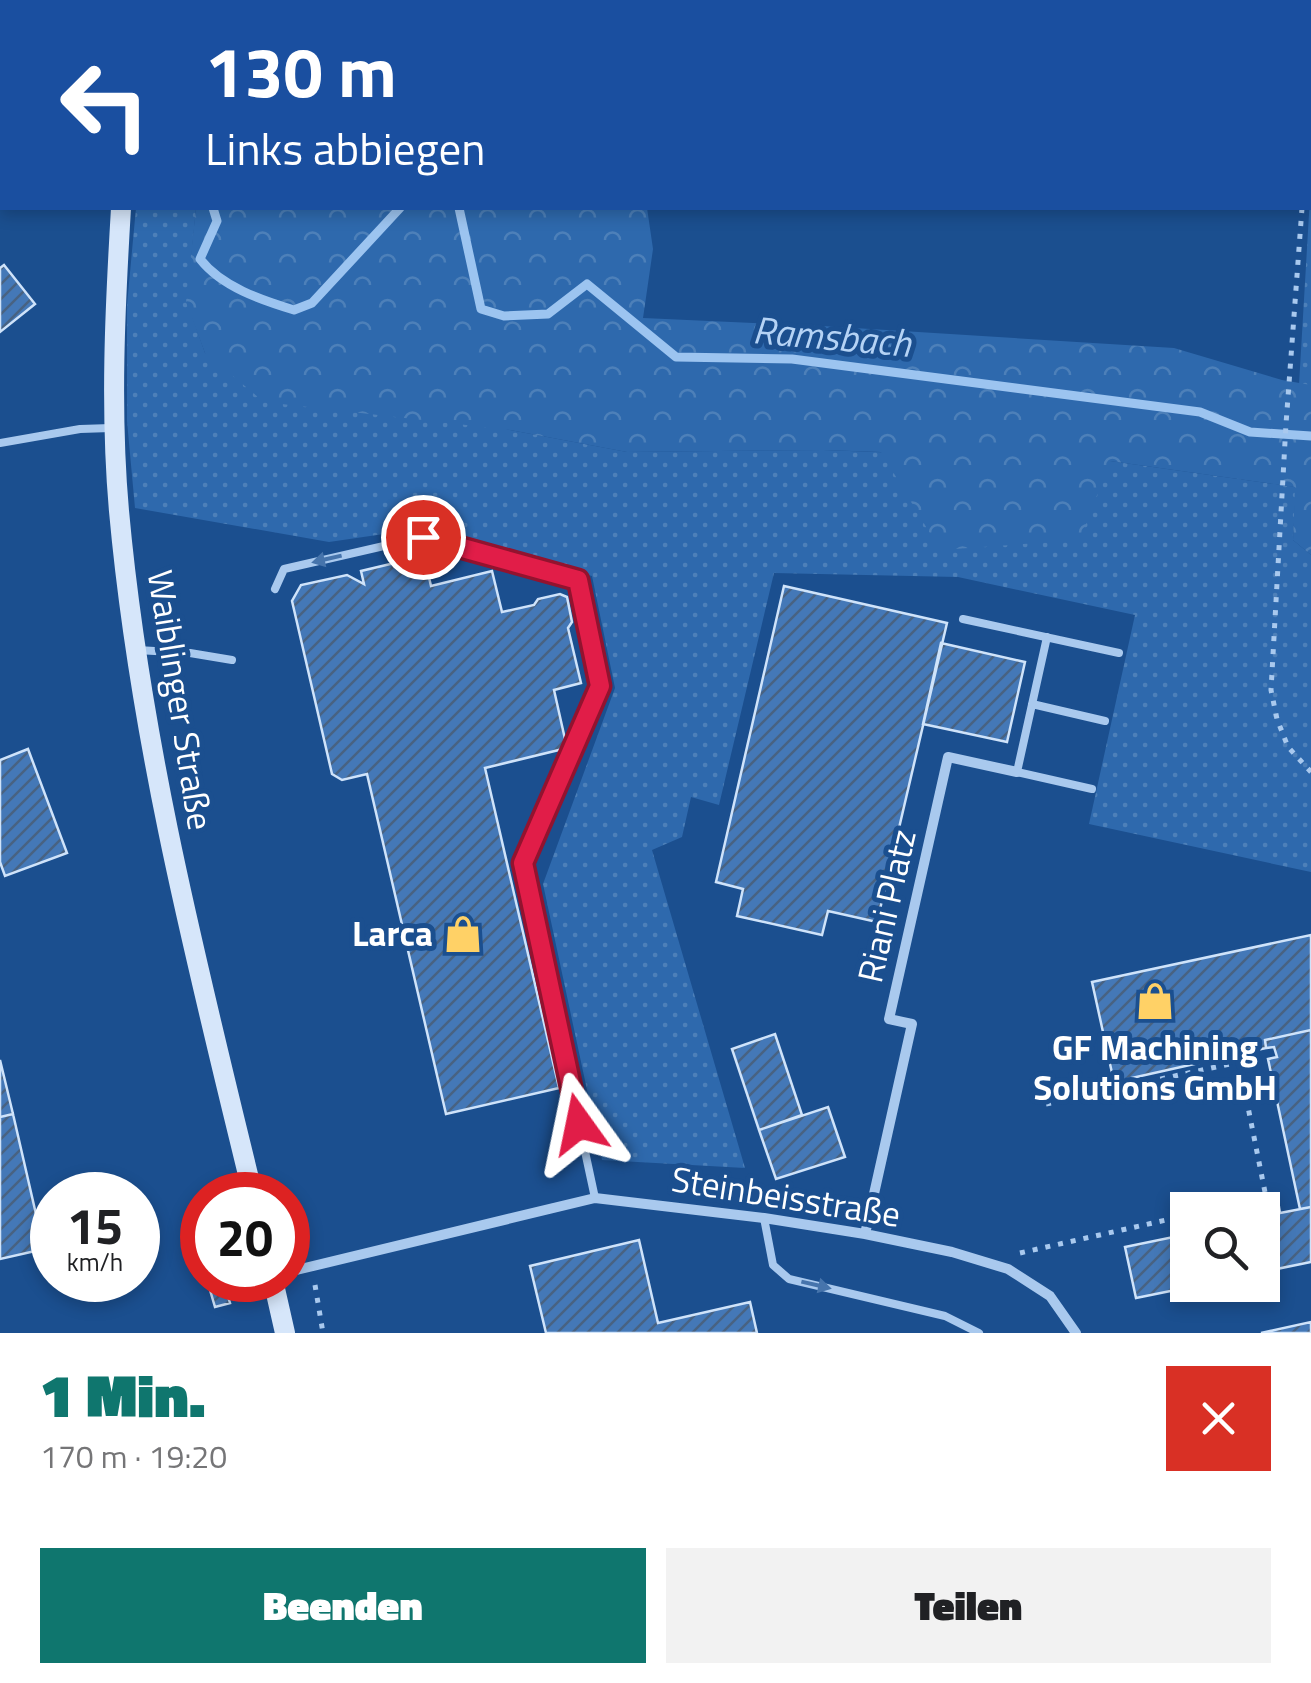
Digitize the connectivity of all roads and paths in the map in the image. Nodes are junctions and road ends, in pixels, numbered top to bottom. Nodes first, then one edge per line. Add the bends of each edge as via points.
1 (121, 210) edge
2 (1302, 210) edge
3 (115, 427) junction
4 (0, 443) edge
5 (275, 588) dead end
6 (963, 618) dead end
7 (1047, 637) junction
8 (135, 650) junction
9 (1119, 653) dead end
10 (232, 660) dead end
11 (1032, 704) junction
12 (1105, 721) dead end
13 (1017, 772) junction
14 (1311, 772) edge
15 (1092, 789) dead end
16 (1046, 1104) dead end
17 (248, 1172) edge
18 (1265, 1192) edge
19 (595, 1198) junction
20 (764, 1218) junction
21 (1170, 1219) edge
22 (865, 1234) junction
23 (1011, 1255) dead end
24 (314, 1267) junction
25 (310, 1268) edge
26 (278, 1302) edge
27 (285, 1333) edge
28 (322, 1333) edge
29 (979, 1333) edge
30 (1076, 1333) edge

1 - 3 main road, Waiblinger Straße
2 - 14 path via 1272,690 1288,747
3 - 4 lane
3 - 8 main road, Waiblinger Straße
19 -> 5 lane via 523,863 600,686 578,580 423,537 284,569
6 - 7 lane
7 - 9 lane
7 - 11 lane
8 - 10 lane
8 - 17 main road, Waiblinger Straße via 162,808
11 - 12 lane
11 - 13 lane
13 - 15 lane
13 - 22 street, Riani Platz via 948,757 890,1019 912,1024
16 - 18 path via 1239,1062
19 - 20 street, Steinbeisstraße
19 - 24 street, Steinbeisstraße
20 - 22 street, Steinbeisstraße
20 -> 29 lane via 773,1265 789,1279 944,1316
21 - 23 path
22 - 30 street, Steinbeisstraße via 1008,1269 1050,1296
24 - 25 street, Steinbeisstraße
24 - 28 path
26 - 27 main road

